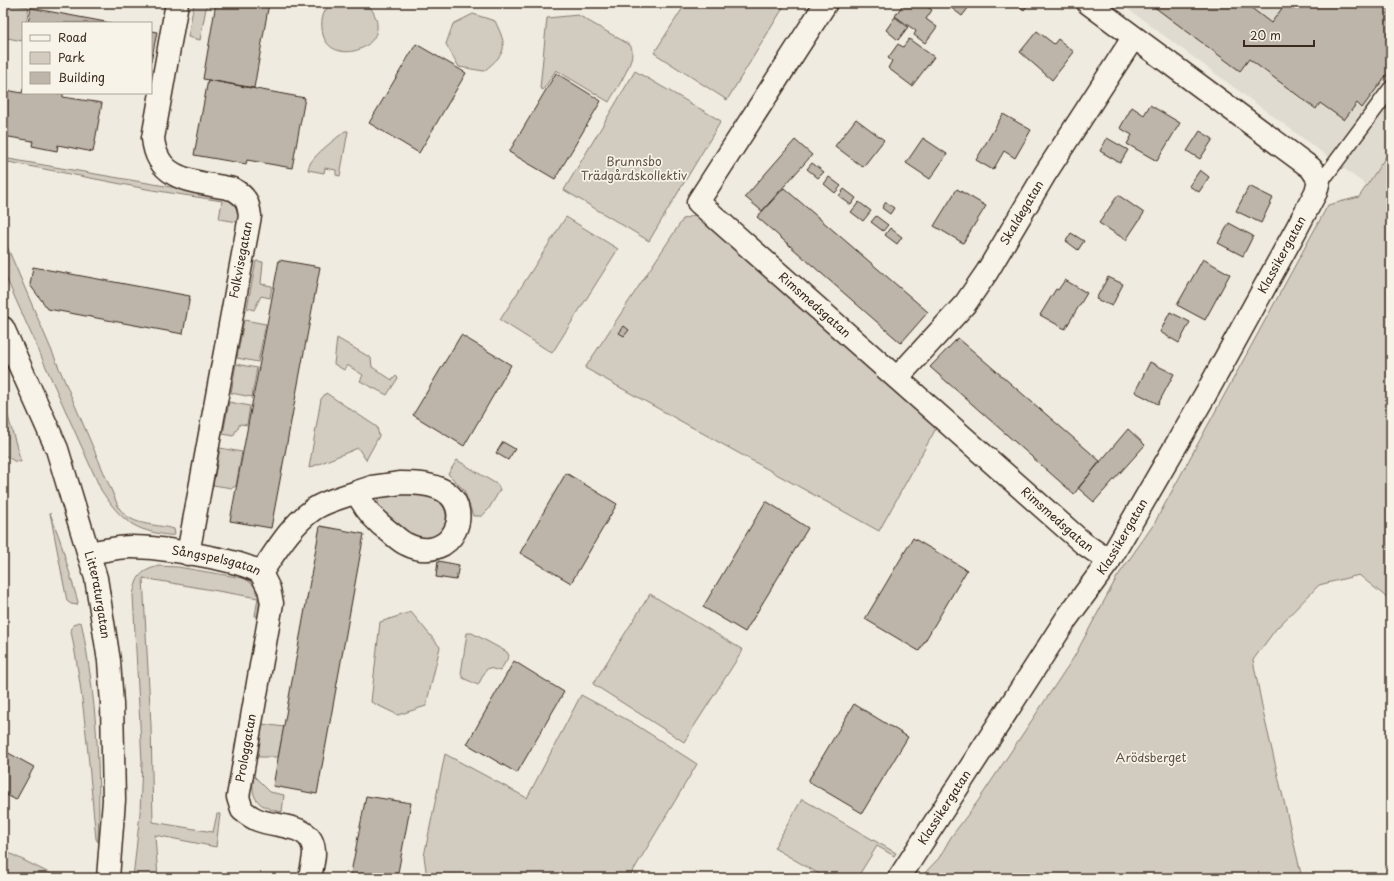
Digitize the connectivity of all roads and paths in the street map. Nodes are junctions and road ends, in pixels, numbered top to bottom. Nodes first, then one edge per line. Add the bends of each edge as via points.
1 (177, 3) edge
2 (826, 3) edge
3 (1088, 3) edge
4 (1133, 38) junction
5 (1391, 88) edge
6 (1318, 180) junction
7 (3, 328) edge
8 (897, 378) junction
9 (357, 492) dead end
10 (88, 553) junction
11 (188, 554) junction
12 (1109, 561) junction
13 (261, 574) junction
14 (108, 878) edge
15 (310, 878) edge
16 (899, 878) edge

1 - 11 street, Folkvisegatan via 153,138 154,152 160,164 178,177 233,189 248,202 250,216
2 - 8 street, Rimsmedsgatan via 698,202
3 - 4 street
4 - 6 street via 1311,168
4 - 8 street, Skaldegatan via 965,304
5 - 6 lane via 1327,174
6 - 12 street, Klassikergatan via 1316,192 1297,228 1208,390
7 - 10 street, Litteraturgatan via 57,449
8 - 12 street, Rimsmedsgatan via 1083,543
9 - 13 street, Sångspelsgatan via 315,508 303,517
10 - 11 street, Sångspelsgatan via 130,547
10 - 14 street, Litteraturgatan via 96,578 112,704 114,800
11 - 13 street, Sångspelsgatan via 244,566
12 - 16 street, Klassikergatan via 1067,618
13 - 15 street, Prologgatan via 272,603 238,797 242,810 258,821 294,828 306,834 312,841 314,852

